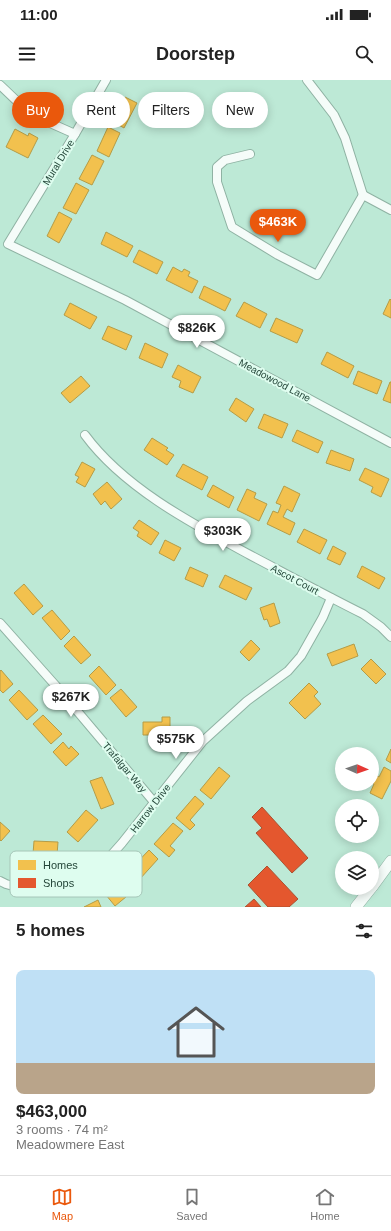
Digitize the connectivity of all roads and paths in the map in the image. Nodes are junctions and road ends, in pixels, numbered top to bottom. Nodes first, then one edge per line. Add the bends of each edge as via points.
1 (106, 80) edge
2 (307, 80) edge
3 (0, 85) edge
4 (76, 134) junction
5 (250, 154) dead end
6 (363, 195) junction
7 (391, 210) edge
8 (8, 244) joint
9 (85, 434) dead end
10 (391, 443) edge
11 (331, 598) junction
12 (0, 623) edge
13 (391, 637) edge
14 (154, 802) junction
15 (115, 851) edge
16 (391, 860) edge
17 (379, 877) edge
18 (0, 881) edge
19 (10, 885) edge
20 (366, 895) edge
21 (356, 907) edge

1 - 4 street, Mural Drive
2 - 6 street via 334,116
3 - 4 street via 20,104
4 - 8 street, Mural Drive
5 - 6 street via 225,160 217,167 217,182 232,227 278,255 317,274
6 - 7 street
8 - 10 street, Meadowood Lane via 125,300
9 - 11 street, Ascot Court via 96,449 117,469 171,510
11 - 13 street, Ascot Court via 363,614
11 - 14 street, Harrow Drive via 301,656 288,671 247,701 203,741
12 - 14 street, Trafalgar Way
14 - 15 street, Harrow Drive
16 - 17 main road
18 - 19 street, Harrow Drive
20 - 21 main road

